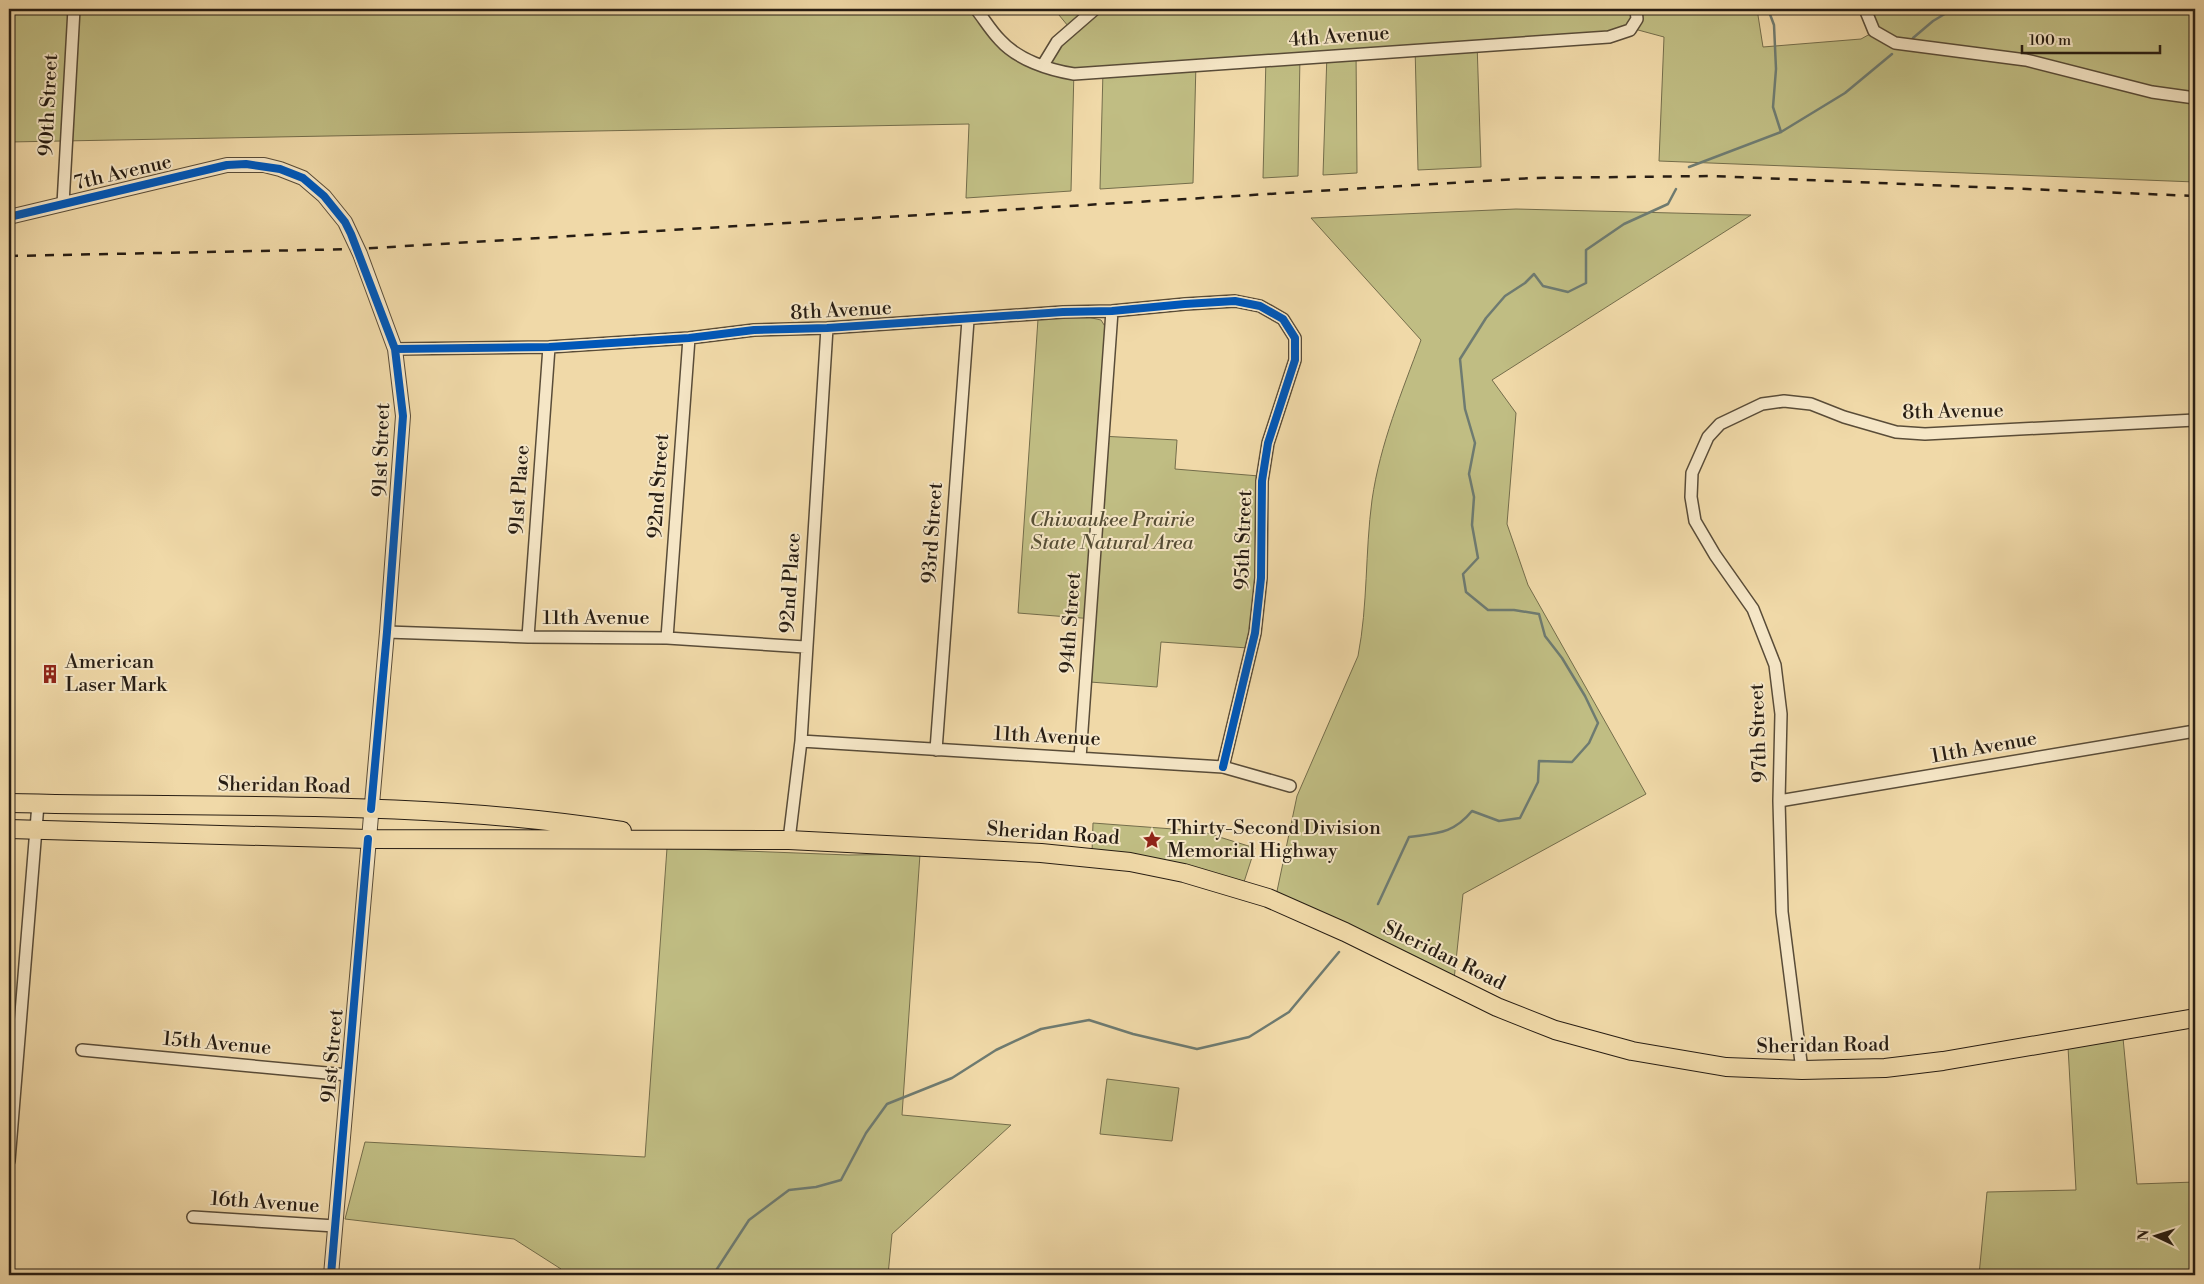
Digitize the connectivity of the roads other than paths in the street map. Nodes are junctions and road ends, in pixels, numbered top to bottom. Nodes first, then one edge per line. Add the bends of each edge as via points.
1 (74, 9) edge
2 (976, 9) edge
3 (1095, 9) edge
4 (1636, 9) edge
5 (1865, 9) edge
6 (1043, 65) junction
7 (2195, 98) edge
8 (246, 164) joint
9 (63, 204) junction
10 (9, 217) edge
11 (1112, 311) junction
12 (1283, 319) joint
13 (968, 320) junction
14 (826, 328) junction
15 (689, 338) junction
16 (549, 347) junction
17 (395, 349) junction
18 (2195, 420) edge
19 (1720, 424) joint
20 (387, 632) junction
21 (528, 636) junction
22 (667, 638) junction
23 (805, 646) junction
24 (2195, 731) edge
25 (800, 741) junction
26 (936, 750) junction
27 (1080, 758) junction
28 (1223, 766) junction
29 (1290, 786) dead end
30 (1779, 801) junction
31 (9, 803) edge
32 (38, 804) junction
33 (371, 809) junction
34 (9, 829) edge
35 (35, 830) junction
36 (368, 839) junction
37 (676, 840) junction
38 (789, 840) junction
39 (2195, 1018) edge
40 (14, 1037) edge
41 (82, 1050) dead end
42 (1802, 1070) junction
43 (348, 1075) junction
44 (9, 1161) edge
45 (193, 1218) dead end
46 (335, 1226) junction
47 (331, 1275) edge

1 - 9 street, 90th Street
2 - 6 street via 1010,50
3 - 6 street via 1057,42
4 - 6 street, 4th Avenue via 1635,23 1626,33 1609,37 1074,74
5 - 7 street via 1874,31 1896,43 2026,60 2152,92
8 - 9 street, 7th Avenue via 227,165
8 - 17 street, 91st Street via 280,169 303,178 324,196 351,234
9 - 10 street, 7th Avenue
11 - 12 street, 8th Avenue via 1235,301 1260,306
11 - 13 street, 8th Avenue
11 - 27 street, 94th Street
12 - 28 street, 95th Street via 1295,338 1296,360 1268,443 1262,480 1261,578 1255,634
13 - 14 street, 8th Avenue
13 - 26 street, 93rd Street
14 - 15 street, 8th Avenue via 754,330
14 - 23 street, 92nd Place
15 - 16 street, 8th Avenue
15 - 22 street, 92nd Street
16 - 17 street, 8th Avenue
16 - 21 street, 91st Place
17 - 20 street, 91st Street via 403,416
18 - 19 street, 8th Avenue via 1925,434 1896,432 1811,404 1784,401 1762,404
19 - 30 street, 97th Street via 1708,437 1692,473 1691,497 1695,521 1753,609 1775,665 1781,714
20 - 21 street, 11th Avenue
20 - 33 street, 91st Street
21 - 22 street, 11th Avenue
22 - 23 street, 11th Avenue
23 - 25 street, 92nd Place
24 - 30 street, 11th Avenue
25 - 26 street, 11th Avenue
25 - 38 street, 92nd Place
26 - 27 street, 11th Avenue
27 - 28 street, 11th Avenue
28 - 29 street, 11th Avenue
30 - 42 street, 97th Street via 1782,912
31 - 32 main road, Sheridan Road
32 - 33 main road, Sheridan Road
32 - 35 street
33 - 36 street, 91st Street
33 - 37 main road, Sheridan Road via 556,820
34 - 35 main road, Sheridan Road
35 - 36 main road, Sheridan Road
35 - 40 street
36 - 37 main road, Sheridan Road
36 - 43 street, 91st Street
37 - 38 main road, Sheridan Road
38 - 42 main road, Sheridan Road via 1041,853 1130,862 1184,873 1268,898 1497,1007 1556,1030 1632,1050 1726,1067
39 - 42 main road, Sheridan Road via 1942,1061 1886,1068
40 - 44 street
41 - 43 street, 15th Avenue
43 - 46 street, 91st Street
45 - 46 street, 16th Avenue
46 - 47 street, 91st Street

